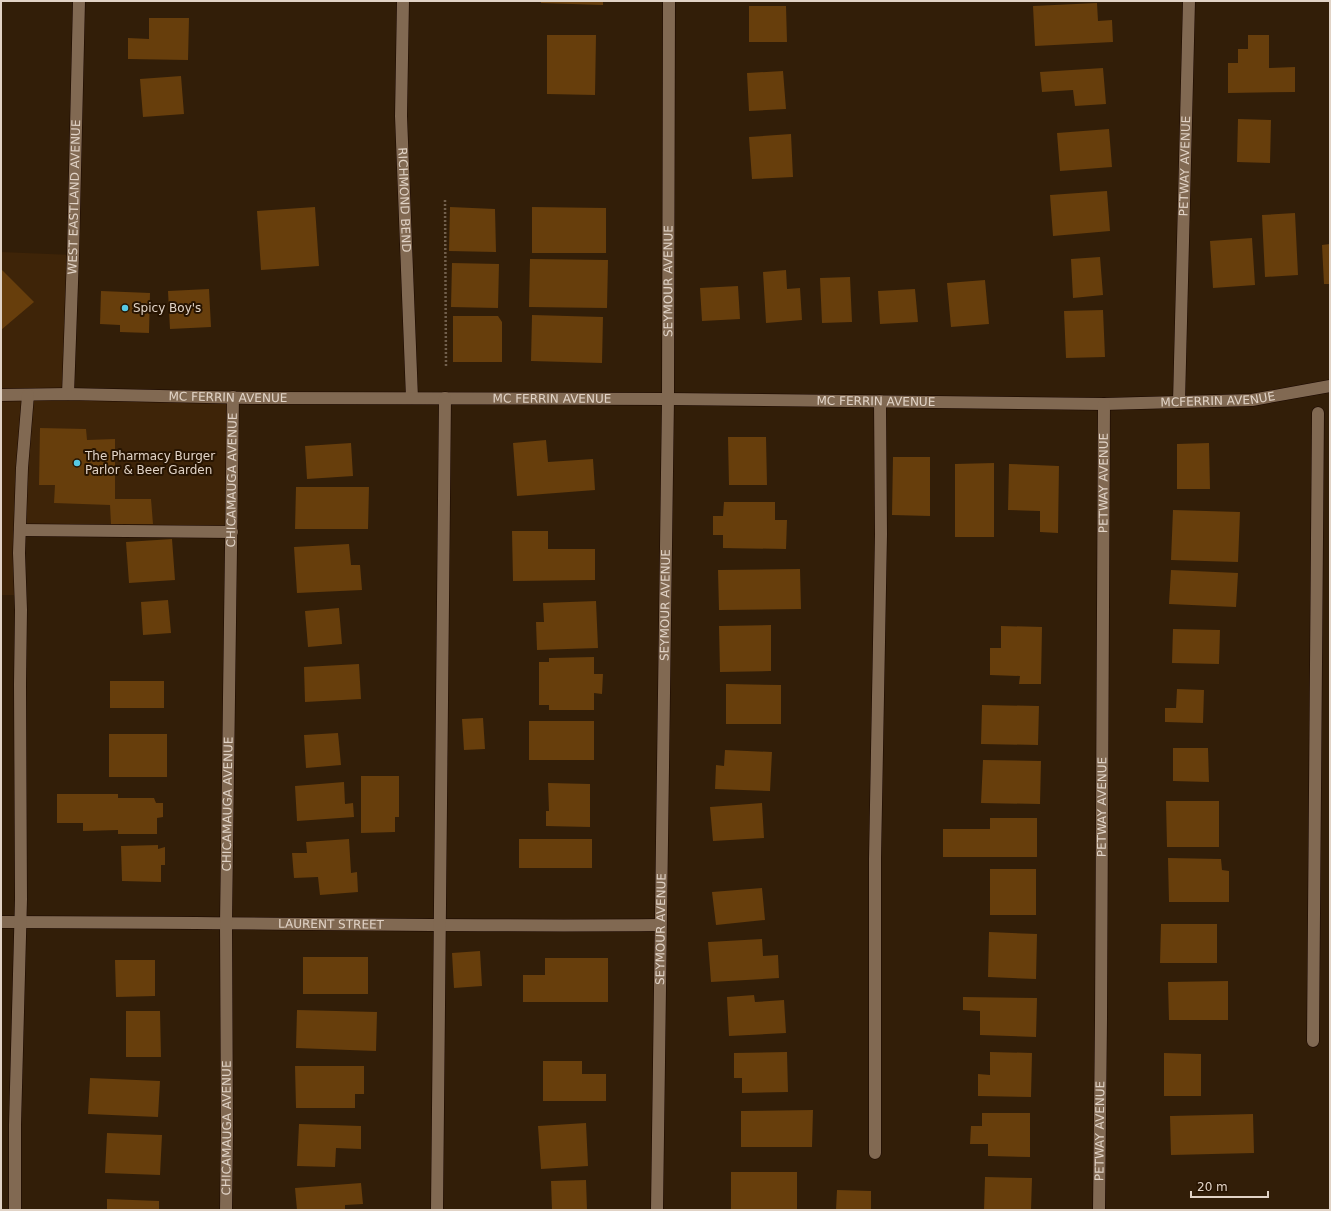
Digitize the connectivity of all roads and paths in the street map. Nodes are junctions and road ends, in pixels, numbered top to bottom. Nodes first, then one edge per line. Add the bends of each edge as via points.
1 (79, 1) edge
2 (403, 1) edge
3 (669, 1) edge
4 (1189, 1) edge
5 (445, 200) dead end
6 (446, 366) dead end
7 (1330, 386) edge
8 (68, 394) junction
9 (1, 395) edge
10 (28, 395) junction
11 (233, 397) junction
12 (412, 398) junction
13 (445, 398) junction
14 (668, 399) junction
15 (880, 401) junction
16 (1179, 402) junction
17 (1104, 404) junction
18 (1318, 413) dead end
19 (20, 530) junction
20 (232, 532) junction
21 (1, 922) edge
22 (20, 922) junction
23 (226, 922) junction
24 (660, 925) junction
25 (439, 926) junction
26 (1313, 1041) dead end
27 (875, 1153) dead end
28 (15, 1210) edge
29 (226, 1210) edge
30 (437, 1210) edge
31 (656, 1210) edge
32 (1099, 1210) edge

1 - 8 street, WEST EASTLAND AVENUE
2 - 12 street, RICHMOND BEND via 401,116
3 - 14 street, SEYMOUR AVENUE
4 - 16 street, PETWAY AVENUE
5 - 6 path
7 - 16 street, MCFERRIN AVENUE via 1252,400
8 - 10 street, MC FERRIN AVENUE
8 - 11 street, MC FERRIN AVENUE
9 - 10 street, MC FERRIN AVENUE
10 - 19 street
11 - 12 street, MC FERRIN AVENUE
11 - 20 street, CHICAMAUGA AVENUE
12 - 13 street, MC FERRIN AVENUE
13 - 14 street, MC FERRIN AVENUE
13 - 25 street
14 - 15 street, MC FERRIN AVENUE
14 - 24 street, SEYMOUR AVENUE
15 - 17 street, MC FERRIN AVENUE
15 - 27 street
16 - 17 street, MCFERRIN AVENUE
17 - 32 street, PETWAY AVENUE
18 - 26 street
19 - 20 street
19 - 22 street
20 - 23 street, CHICAMAUGA AVENUE
21 - 22 street, LAURENT STREET
22 - 23 street, LAURENT STREET
22 - 28 street
23 - 25 street, LAURENT STREET
23 - 29 street, CHICAMAUGA AVENUE
24 - 25 street, LAURENT STREET
24 - 31 street, SEYMOUR AVENUE
25 - 30 street

